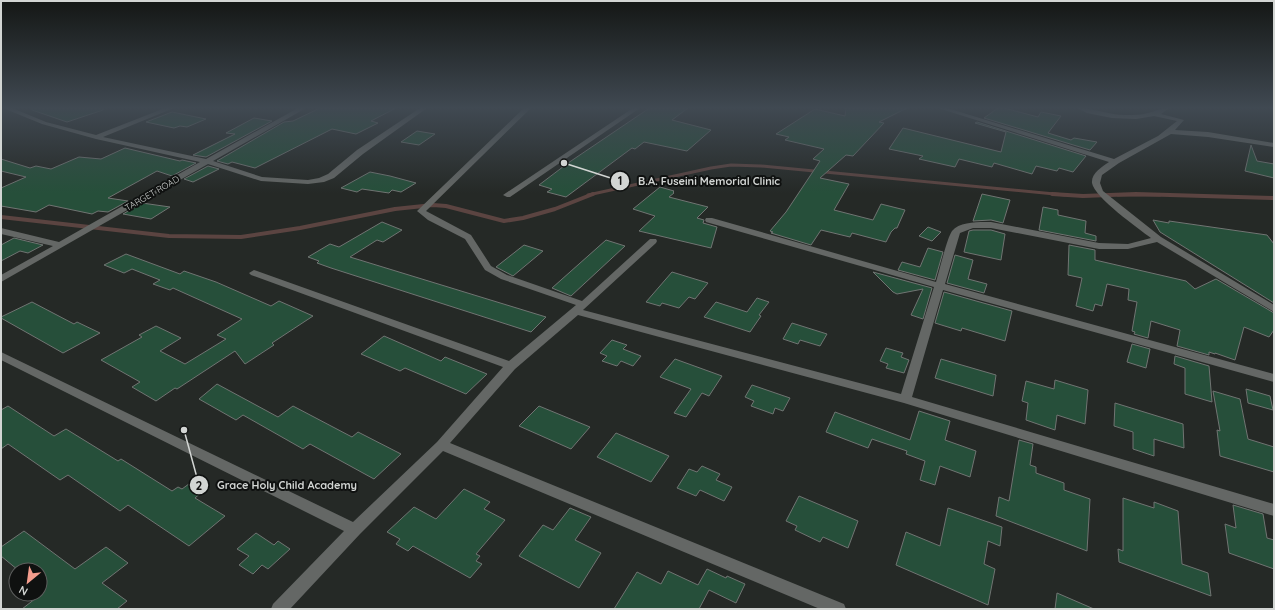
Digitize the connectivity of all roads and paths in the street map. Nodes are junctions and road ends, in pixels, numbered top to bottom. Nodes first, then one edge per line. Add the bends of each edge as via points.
1 (251, 136) edge
2 (383, 136) edge
3 (498, 136) edge
4 (594, 136) edge
5 (1033, 136) edge
6 (1161, 136) edge
7 (1222, 136) edge
8 (96, 137) edge
9 (1274, 145) edge
10 (207, 161) junction
11 (1115, 162) junction
12 (507, 195) dead end
13 (709, 220) dead end
14 (1, 231) edge
15 (1158, 239) junction
16 (653, 241) dead end
17 (64, 243) junction
18 (254, 273) dead end
19 (1, 279) edge
20 (940, 286) junction
21 (579, 308) junction
22 (1274, 309) edge
23 (1, 356) edge
24 (511, 366) junction
25 (1274, 378) edge
26 (904, 399) junction
27 (441, 445) junction
28 (1274, 510) edge
29 (355, 530) junction
30 (279, 609) edge
31 (838, 609) edge

1 - 10 street, TARGET ROAD
2 - 10 street via 331,176 308,182 261,179
3 - 21 street via 421,211 468,237 488,268
4 - 12 street
5 - 11 street
6 - 11 street
7 - 9 street
8 - 10 street
10 - 17 street, TARGET ROAD
11 - 15 street via 1098,174 1096,183 1100,192
13 - 20 street
14 - 17 street
15 - 20 street via 1137,246 1117,248 975,223 956,232
15 - 22 street
16 - 21 street
17 - 19 street, TARGET ROAD
18 - 24 street
20 - 25 street
20 - 26 street
21 - 24 street
21 - 26 street
23 - 29 street
24 - 27 street
26 - 28 street
27 - 29 street
27 - 31 street
29 - 30 street

